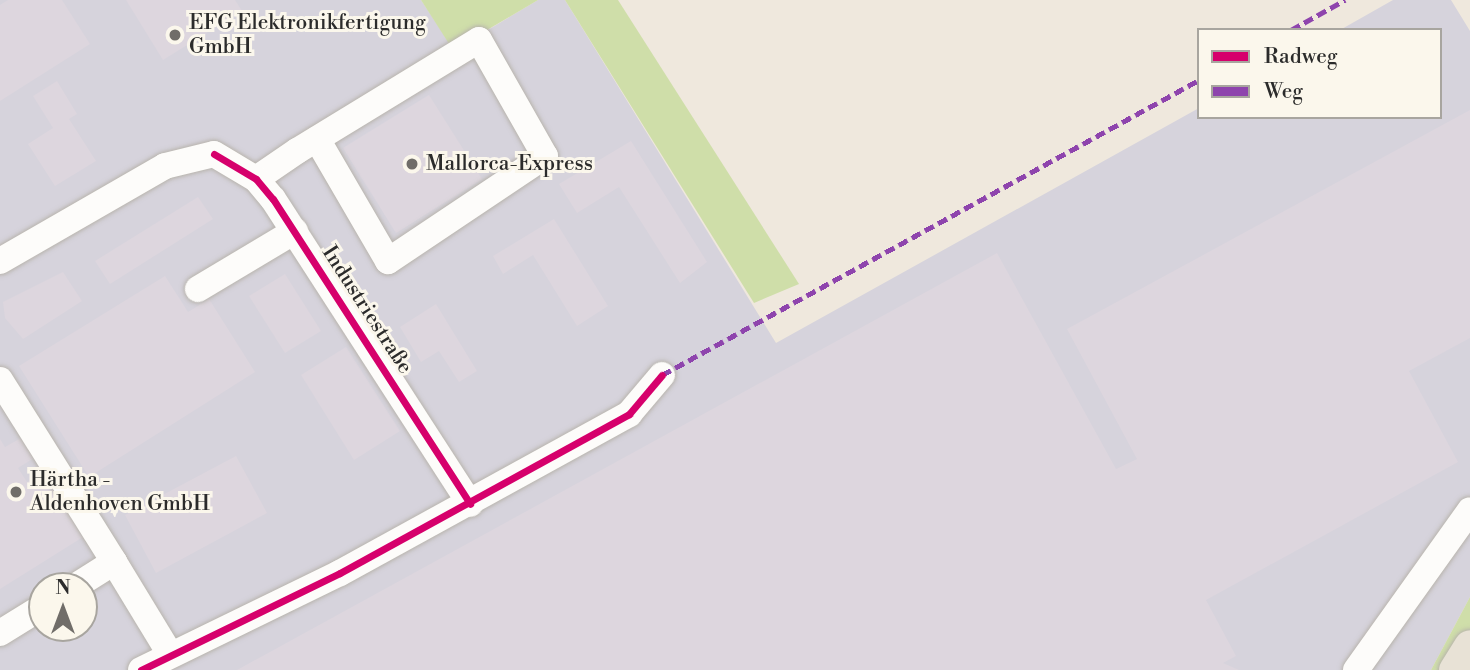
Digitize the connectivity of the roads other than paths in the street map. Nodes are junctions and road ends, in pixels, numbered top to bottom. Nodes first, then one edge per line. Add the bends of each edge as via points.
1 (317, 139) junction
2 (256, 179) junction
3 (296, 231) junction
4 (0, 261) edge
5 (198, 289) dead end
6 (662, 375) dead end
7 (0, 380) edge
8 (470, 504) junction
9 (1470, 510) edge
10 (114, 562) junction
11 (98, 572) edge
12 (28, 616) edge
13 (0, 633) edge
14 (1470, 646) edge
15 (170, 654) junction
16 (141, 670) edge
17 (1356, 670) edge
18 (1455, 670) edge

1 - 1 street via 479,40 545,156 388,261
1 - 2 street
2 - 3 street, Industriestraße
2 - 4 street, Industriestraße via 214,154 165,166
3 - 5 street
3 - 8 street, Industriestraße
6 - 8 street via 629,414
7 - 10 street
8 - 15 street
9 - 17 street
10 - 11 street
10 - 15 street
12 - 13 street
14 - 18 main road
15 - 16 street

